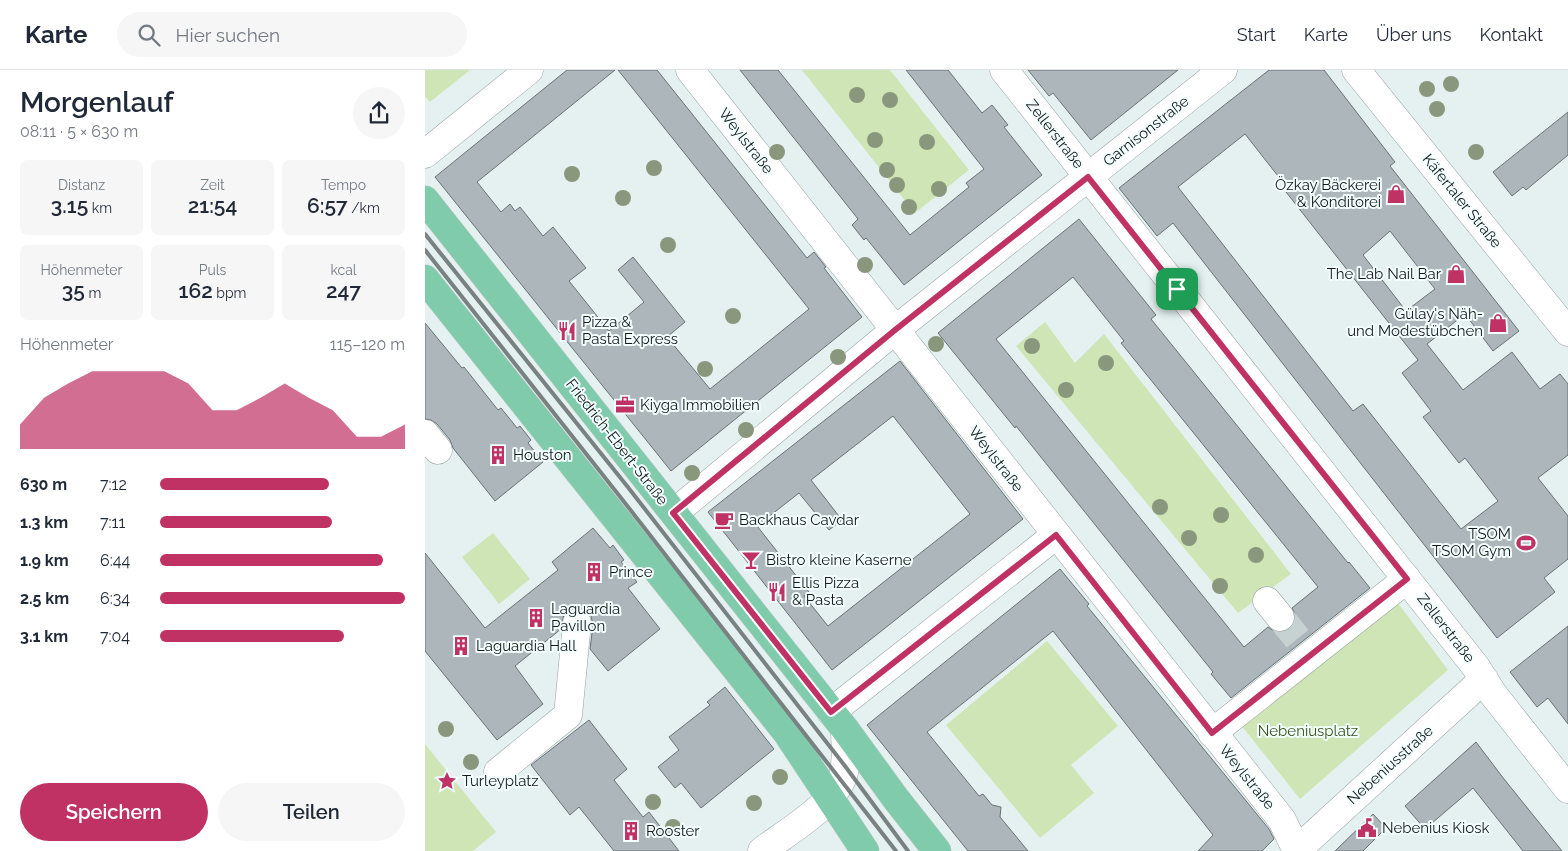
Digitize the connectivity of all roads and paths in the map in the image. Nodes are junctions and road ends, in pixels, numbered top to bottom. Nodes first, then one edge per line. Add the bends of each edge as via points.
1 (529, 70) edge
2 (690, 70) edge
3 (1004, 70) edge
4 (1223, 70) edge
5 (1356, 70) edge
6 (430, 141) edge
7 (1088, 177) junction
8 (425, 200) edge
9 (425, 279) edge
10 (895, 330) junction
11 (1568, 332) edge
12 (673, 513) junction
13 (1056, 535) junction
14 (1407, 579) junction
15 (577, 623) dead end
16 (1483, 679) junction
17 (839, 715) junction
18 (1212, 733) junction
19 (498, 772) dead end
20 (1568, 789) edge
21 (830, 798) junction
22 (762, 851) edge
23 (865, 851) edge
24 (937, 851) edge
25 (1296, 851) edge

1 - 6 street
2 - 10 street, Weylstraße
3 - 7 street, Zellerstraße
4 - 7 street, Garnisonstraße
5 - 11 street, Käfertaler Straße
7 - 10 street, Garnisonstraße
7 - 14 street, Zellerstraße
8 - 12 main road, Friedrich-Ebert-Straße
9 - 21 main road via 787,733
10 - 12 street, Garnisonstraße
10 - 13 street, Weylstraße
12 - 17 main road, Friedrich-Ebert-Straße
13 - 17 street
13 - 18 street, Weylstraße
14 - 16 street, Zellerstraße
14 - 18 street via 1308,651
15 - 19 street via 568,715
16 - 20 street, Zellerstraße
16 - 25 street, Nebeniusstraße
17 - 21 street via 845,766
17 - 24 main road, Friedrich-Ebert-Straße
18 - 25 street, Weylstraße via 1282,820
21 - 22 street
21 - 23 main road

